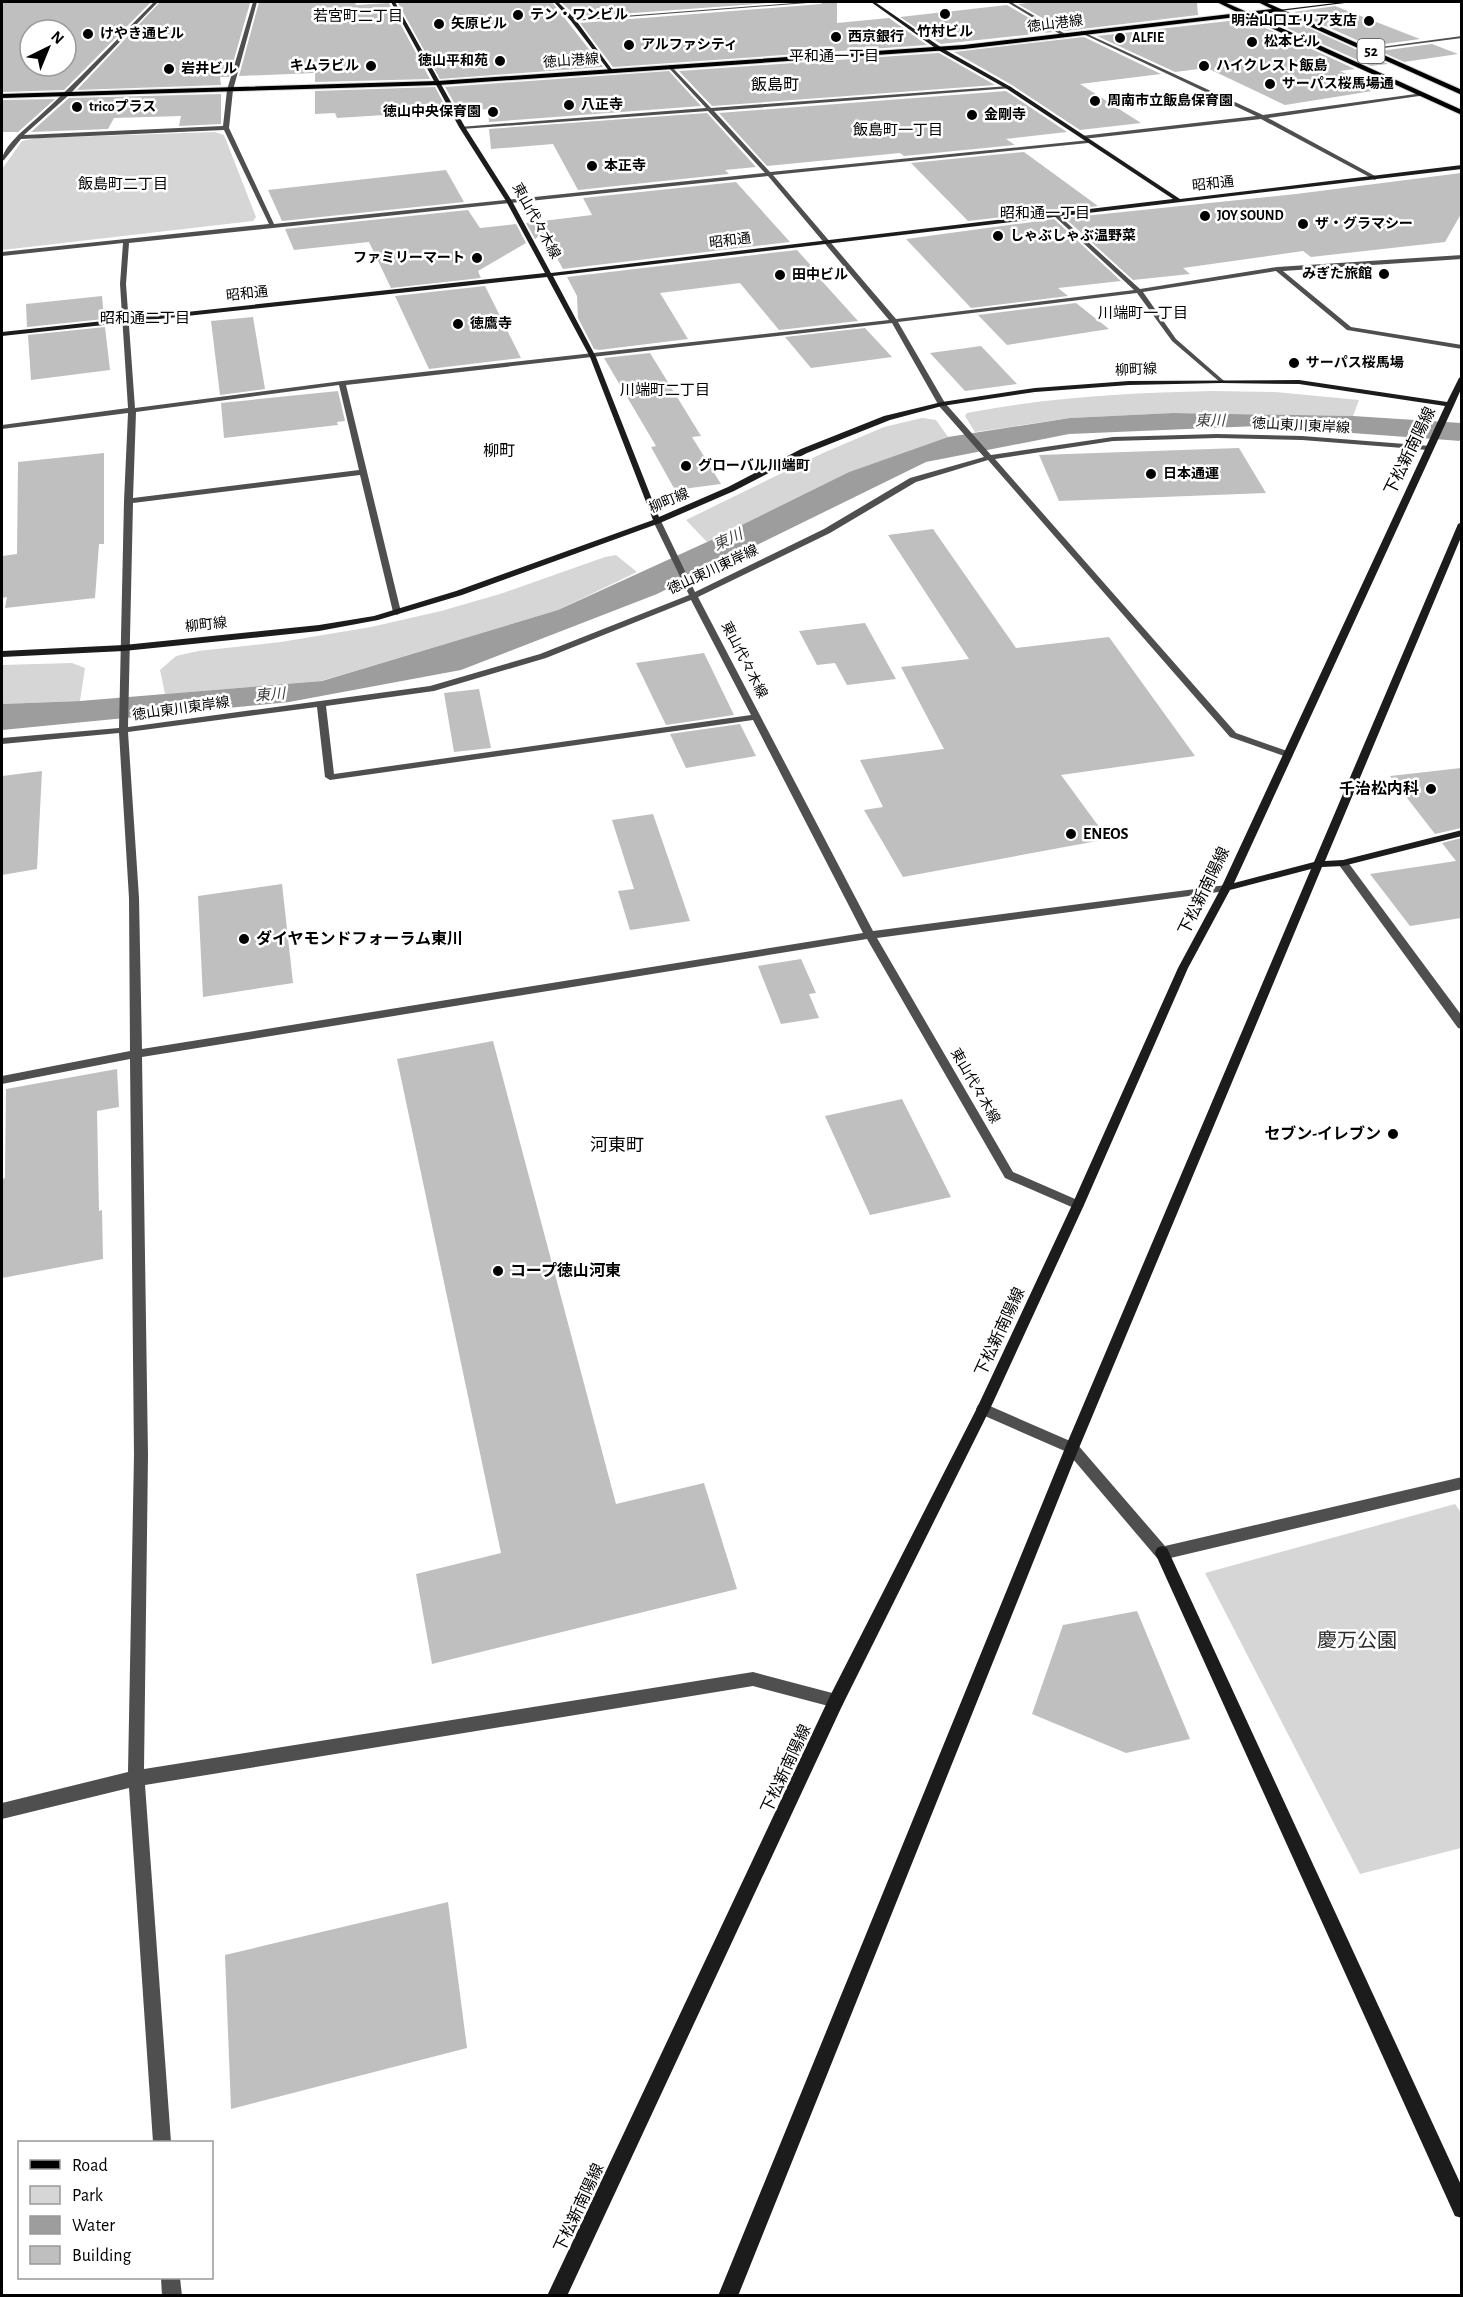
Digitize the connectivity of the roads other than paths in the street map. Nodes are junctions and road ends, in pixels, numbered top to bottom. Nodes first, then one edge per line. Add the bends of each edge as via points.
1 (156, 2) edge
2 (255, 2) edge
3 (393, 2) edge
4 (556, 2) edge
5 (713, 2) edge
6 (819, 2) edge
7 (873, 2) edge
8 (1009, 2) edge
9 (1220, 2) edge
10 (1261, 2) edge
11 (1351, 2) edge
12 (721, 10) junction
13 (1280, 10) junction
14 (1248, 15) junction
15 (573, 20) junction
16 (1083, 32) junction
17 (1065, 34) junction
18 (1461, 38) edge
19 (940, 49) junction
20 (1368, 50) junction
21 (670, 66) junction
22 (611, 70) junction
23 (438, 83) junction
24 (1009, 88) junction
25 (230, 90) junction
26 (1461, 92) edge
27 (67, 94) junction
28 (1423, 95) junction
29 (2, 96) edge
30 (710, 108) junction
31 (1461, 113) edge
32 (1262, 117) junction
33 (462, 127) junction
34 (226, 128) junction
35 (19, 136) junction
36 (1086, 139) junction
37 (2, 159) edge
38 (1461, 167) edge
39 (768, 173) junction
40 (1375, 178) junction
41 (1178, 200) junction
42 (509, 201) junction
43 (1055, 214) junction
44 (272, 225) junction
45 (126, 240) junction
46 (826, 242) junction
47 (2, 254) edge
48 (1461, 257) edge
49 (1277, 269) junction
50 (548, 275) junction
51 (1139, 291) junction
52 (124, 320) junction
53 (894, 321) junction
54 (2, 334) edge
55 (1461, 347) edge
56 (593, 357) junction
57 (1461, 378) edge
58 (1221, 381) junction
59 (342, 383) junction
60 (942, 405) junction
61 (1450, 405) junction
62 (132, 410) junction
63 (2, 427) edge
64 (1428, 448) junction
65 (988, 458) junction
66 (362, 472) junction
67 (128, 501) junction
68 (657, 521) junction
69 (1461, 524) edge
70 (692, 592) junction
71 (397, 612) junction
72 (124, 648) junction
73 (2, 654) edge
74 (321, 704) junction
75 (757, 717) junction
76 (124, 727) junction
77 (2, 741) edge
78 (1287, 754) junction
79 (1461, 833) edge
80 (1343, 863) junction
81 (1318, 864) junction
82 (1226, 888) junction
83 (870, 935) junction
84 (1461, 1025) edge
85 (136, 1054) junction
86 (2, 1080) edge
87 (1078, 1205) junction
88 (983, 1409) junction
89 (1072, 1448) junction
90 (1461, 1483) edge
91 (1162, 1553) junction
92 (836, 1701) junction
93 (136, 1778) junction
94 (2, 1810) edge
95 (162, 2141) edge
96 (1461, 2210) edge
97 (171, 2279) edge
98 (172, 2295) edge
99 (557, 2295) edge
100 (728, 2295) edge

1 - 27 street
2 - 25 street
3 - 23 street, 東山代々木線
4 - 15 street
5 - 12 street
6 - 12 street
7 - 19 street
8 - 17 street
9 - 14 main road
10 - 13 main road
11 - 13 street, 徳山港線
12 - 15 street
13 - 14 main road, 徳山港線
13 - 20 main road, 52
14 - 16 main road, 徳山港線
14 - 28 main road, 52
15 - 22 street
16 - 17 main road, 徳山港線
16 - 32 street
17 - 19 main road, 徳山港線
18 - 20 street
19 - 21 main road, 徳山港線
19 - 24 street
20 - 26 main road, 52
21 - 22 main road, 徳山港線
21 - 30 street
22 - 23 main road, 徳山港線
23 - 25 main road, 徳山港線
23 - 33 street, 東山代々木線
24 - 30 street
24 - 36 street
25 - 27 main road, 徳山港線
25 - 34 street
27 - 29 main road, 徳山港線
27 - 35 street
28 - 31 main road, 52
28 - 32 street
30 - 33 street
30 - 39 street
32 - 36 street
32 - 40 street
33 - 42 street, 東山代々木線
34 - 35 street
34 - 44 street
35 - 37 street
36 - 39 street
36 - 41 street
38 - 40 street, 昭和通
39 - 42 street
39 - 46 street
40 - 41 street, 昭和通
41 - 43 street, 昭和通
42 - 44 street
42 - 50 street, 東山代々木線
43 - 46 street, 昭和通
43 - 51 street
44 - 45 street
45 - 47 street
45 - 52 street
46 - 50 street, 昭和通
46 - 53 street
48 - 49 street
49 - 51 street
49 - 55 street via 1349,329
50 - 52 street, 昭和通
50 - 56 street, 東山代々木線
51 - 53 street
51 - 58 street via 1174,340
52 - 54 street, 昭和通
52 - 62 street
53 - 56 street
53 - 60 street
56 - 59 street
56 - 68 street, 東山代々木線
57 - 61 street, 下松新南陽線
58 - 60 street, 柳町線 via 1035,390
58 - 61 street, 柳町線 via 1299,382
59 - 62 street
59 - 66 street
60 - 65 street
60 - 68 street, 柳町線 via 887,418
61 - 64 street, 下松新南陽線
62 - 63 street
62 - 67 street
64 - 65 street, 徳山東川東岸線 via 1217,436 1113,439
64 - 78 street, 下松新南陽線
65 - 70 street, 徳山東川東岸線 via 913,480 827,531
65 - 78 street via 1233,735
66 - 67 street
66 - 71 street
67 - 72 street
68 - 70 street, 東山代々木線
68 - 71 street, 柳町線
69 - 81 street
70 - 74 street, 徳山東川東岸線 via 543,656 431,689
70 - 75 street, 東山代々木線
71 - 72 street, 柳町線 via 319,628
72 - 73 street, 柳町線
72 - 76 street
74 - 75 street via 330,777
74 - 76 street, 徳山東川東岸線
75 - 83 street, 東山代々木線
76 - 77 street, 徳山東川東岸線
76 - 85 street via 134,898
78 - 82 street, 下松新南陽線
79 - 80 street
80 - 81 street
80 - 84 street
81 - 82 street
81 - 89 street
82 - 83 street
82 - 87 street, 下松新南陽線 via 1183,968
83 - 85 street
83 - 87 street, 東山代々木線 via 1009,1175
85 - 86 street
85 - 93 street via 141,1443
87 - 88 street, 下松新南陽線
88 - 89 street
88 - 92 street, 下松新南陽線
89 - 91 street
89 - 100 street
90 - 91 street
91 - 96 street
92 - 93 street via 753,1679
92 - 99 street, 下松新南陽線
93 - 94 street
93 - 95 street
97 - 98 street

